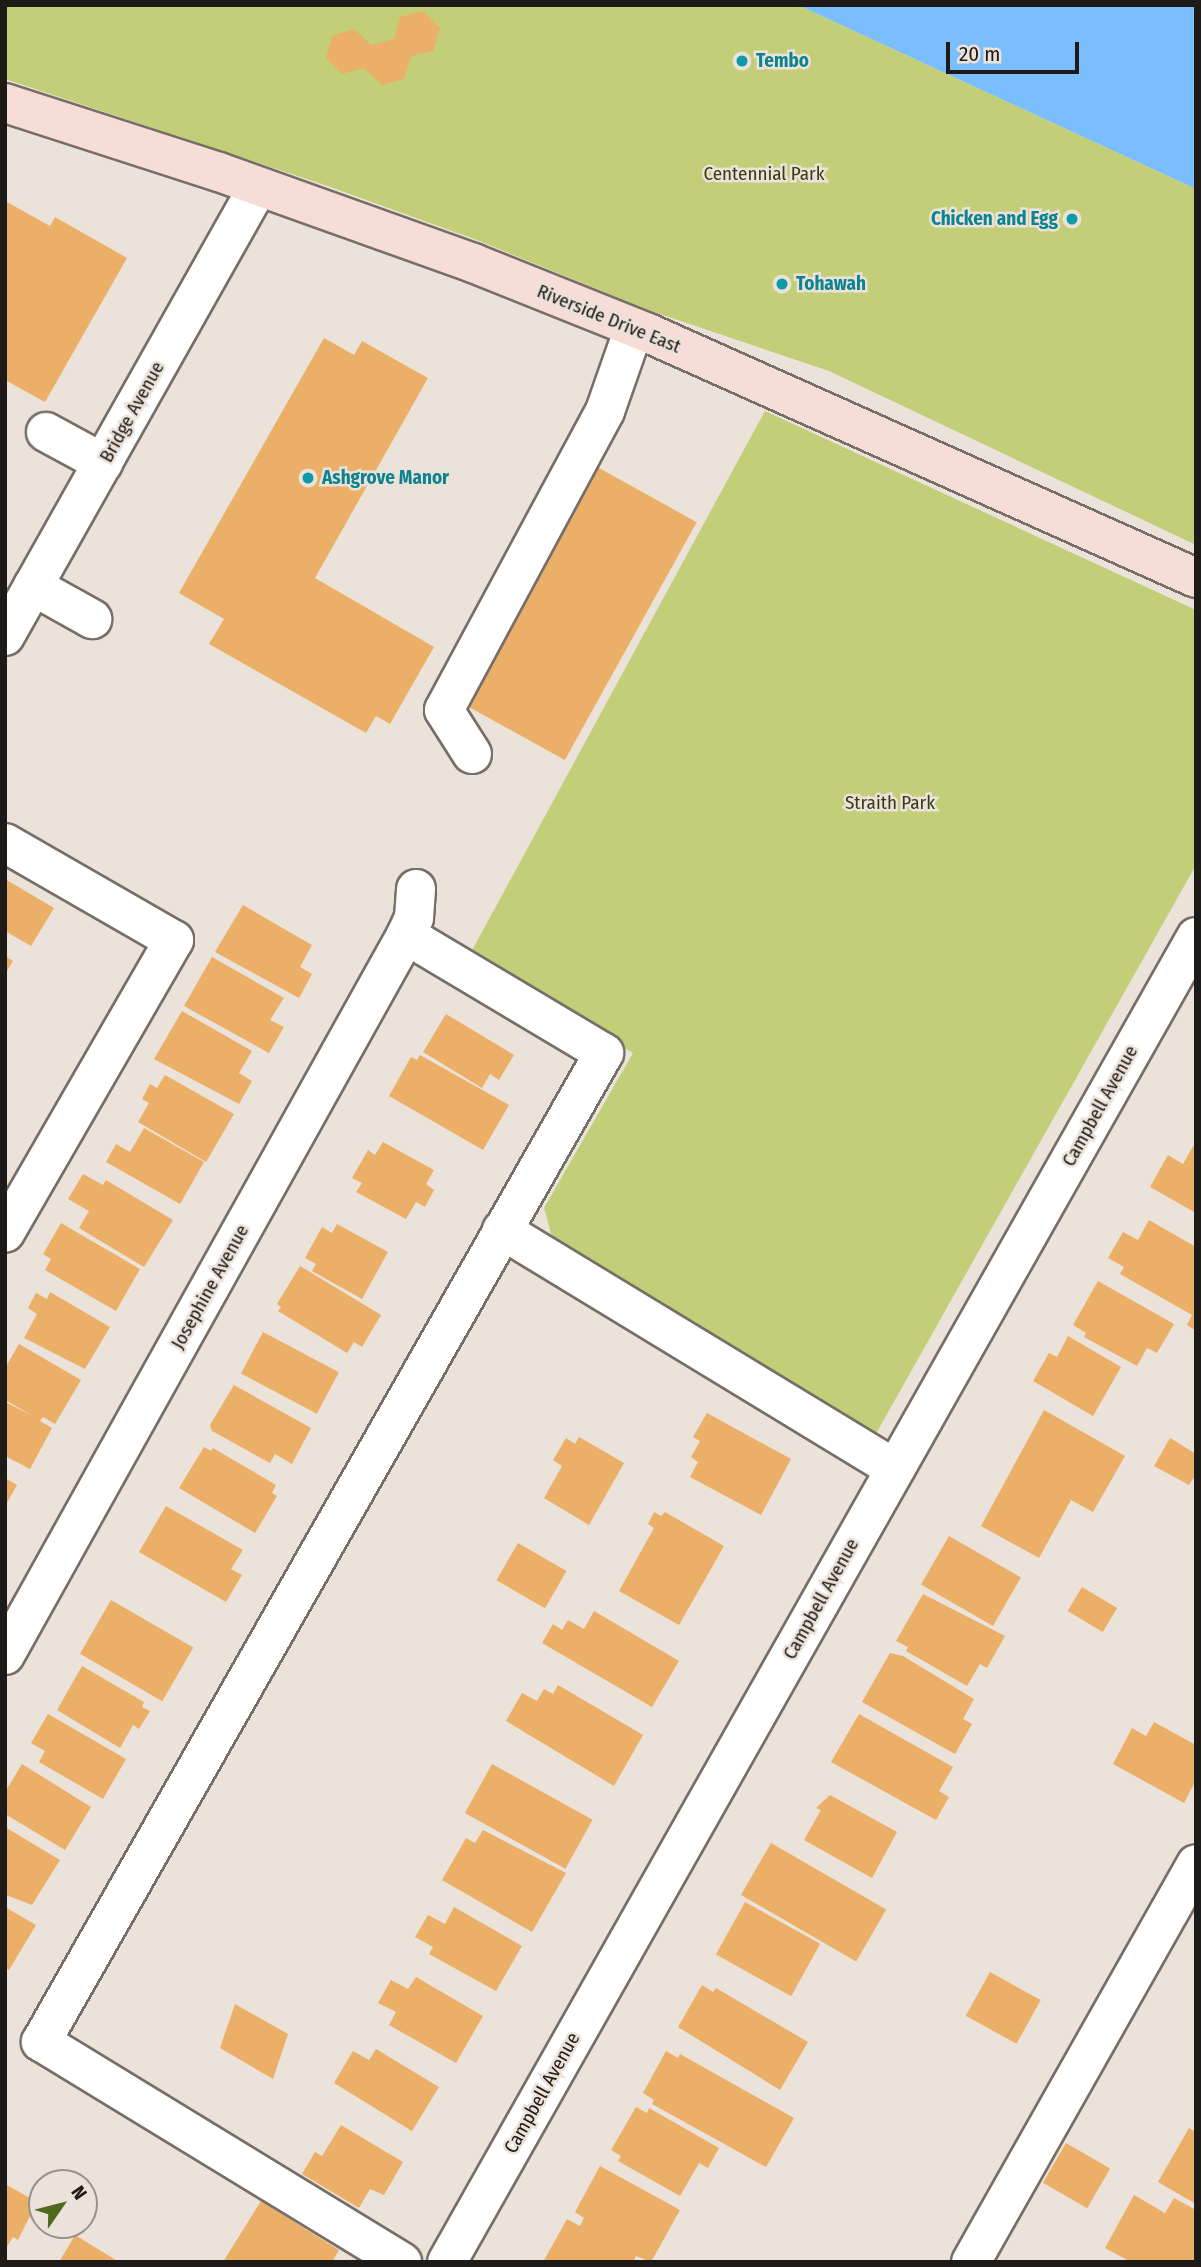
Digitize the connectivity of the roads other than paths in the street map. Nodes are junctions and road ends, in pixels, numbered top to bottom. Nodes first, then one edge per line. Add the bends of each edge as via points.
1 (5, 103) edge
2 (258, 187) junction
3 (634, 328) junction
4 (46, 432) dead end
5 (103, 463) junction
6 (1196, 578) edge
7 (33, 586) junction
8 (92, 619) dead end
9 (5, 636) edge
10 (472, 754) dead end
11 (5, 843) edge
12 (1190, 960) edge
13 (502, 1230) junction
14 (5, 1233) edge
15 (895, 1469) junction
16 (5, 1655) edge
17 (1196, 1864) edge
18 (402, 2262) edge
19 (447, 2262) edge
20 (971, 2262) edge

1 - 2 main road, Riverside Drive East
2 - 3 main road, Riverside Drive East
2 - 5 street, Bridge Avenue
3 - 6 main road, Riverside Drive East
3 - 10 street via 605,411 444,710
4 - 5 street
5 - 7 street, Bridge Avenue
7 - 8 street
7 - 9 street, Bridge Avenue
11 - 14 street via 174,940
12 - 15 street, Campbell Avenue
13 - 15 street
13 - 16 street, Josephine Avenue via 604,1053 412,914
13 - 18 street via 41,2042
15 - 19 street, Campbell Avenue
17 - 20 street

